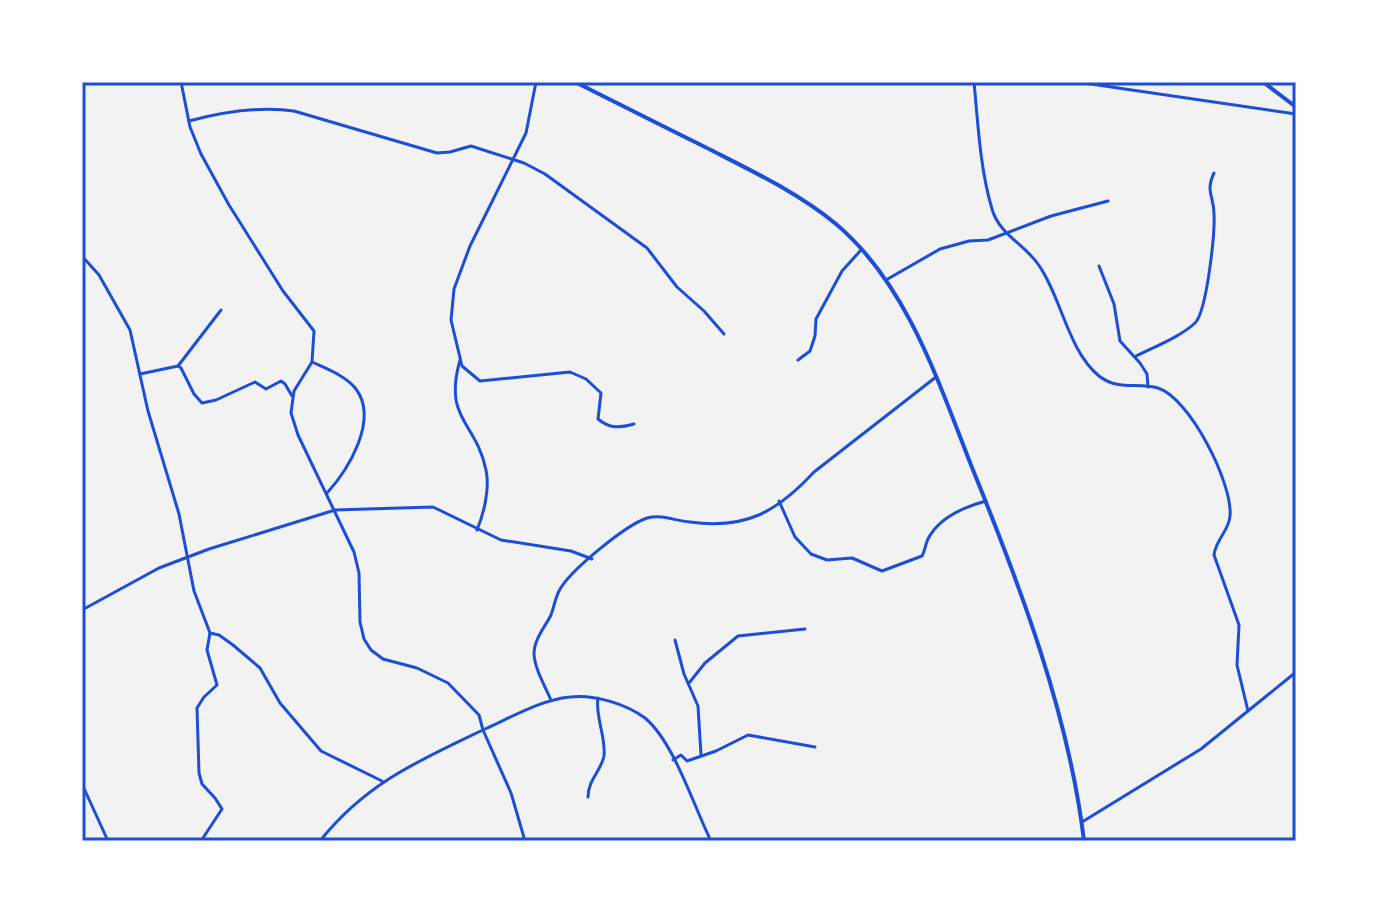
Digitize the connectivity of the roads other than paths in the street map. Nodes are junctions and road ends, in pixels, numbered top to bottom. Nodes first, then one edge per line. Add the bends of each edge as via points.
1 (181, 82) edge
2 (536, 82) edge
3 (575, 82) edge
4 (974, 82) edge
5 (1077, 82) edge
6 (1263, 82) edge
7 (1296, 107) edge
8 (1296, 114) edge
9 (188, 122) junction
10 (514, 160) junction
11 (1214, 173) dead end
12 (1108, 201) dead end
13 (1007, 234) junction
14 (861, 250) junction
15 (82, 256) edge
16 (1099, 266) dead end
17 (886, 280) junction
18 (221, 310) dead end
19 (724, 334) dead end
20 (1136, 356) junction
21 (461, 358) junction
22 (798, 360) dead end
23 (312, 362) junction
24 (178, 366) junction
25 (140, 374) junction
26 (936, 377) junction
27 (1148, 387) junction
28 (292, 396) junction
29 (634, 424) dead end
30 (327, 493) junction
31 (779, 501) junction
32 (986, 501) junction
33 (335, 510) junction
34 (477, 530) junction
35 (187, 558) junction
36 (592, 559) junction
37 (82, 610) edge
38 (805, 629) dead end
39 (210, 633) junction
40 (675, 640) dead end
41 (1296, 672) edge
42 (689, 683) junction
43 (598, 698) junction
44 (551, 700) junction
45 (1248, 711) junction
46 (483, 730) junction
47 (815, 747) dead end
48 (701, 755) junction
49 (673, 760) junction
50 (382, 781) junction
51 (82, 784) edge
52 (588, 797) dead end
53 (1082, 822) junction
54 (108, 841) edge
55 (201, 841) edge
56 (320, 841) edge
57 (525, 841) edge
58 (711, 841) edge
59 (1084, 841) edge

1 - 9 street
2 - 10 street via 526,133
3 - 14 main road via 762,176 835,223
4 - 13 street via 992,211
5 - 8 street
6 - 7 main road
9 - 10 street via 276,109 437,153 471,146
9 - 23 street via 229,205 283,291 312,326
10 - 19 street via 545,174 632,234
10 - 21 street via 454,289 451,320
11 - 20 street via 1208,184 1214,213 1209,273 1198,318
12 - 13 street
13 - 17 street via 931,252
13 - 27 street via 1038,263 1086,361 1099,376 1122,386
14 - 17 main road
14 - 22 street via 842,271 816,319 810,351
15 - 25 street via 125,318
16 - 20 street via 1114,304 1120,341
17 - 26 main road
18 - 24 street
20 - 27 street
21 - 29 street via 462,366 480,381 578,374 601,393 598,419 618,428
21 - 34 street via 455,401 487,473
23 - 28 street
23 - 30 street via 355,388 362,404 361,436
24 - 25 street
24 - 28 street via 202,403 255,382 266,389 281,381
25 - 35 street
26 - 31 street
26 - 32 main road
27 - 45 street via 1161,389 1190,417 1228,489 1230,517 1214,555 1236,613 1237,665
28 - 30 street via 295,428
30 - 33 street
31 - 32 street via 795,537 811,554 827,560 852,558 882,571 922,556 928,538 946,520 964,507
31 - 36 street via 743,523 652,517 623,529
32 - 53 main road via 1039,648
33 - 34 street via 433,507
33 - 35 street
33 - 46 street via 356,560 360,622 367,644 383,659 448,683 479,715
34 - 36 street
35 - 37 street
35 - 39 street
36 - 44 street via 570,575 536,642 537,668
38 - 42 street via 738,636
39 - 50 street via 260,668 280,703 321,751
39 - 55 street via 207,650 217,685 197,708 199,779 222,809
40 - 42 street
41 - 45 street
42 - 48 street via 698,706
43 - 44 street
43 - 49 street via 642,716
43 - 52 street via 604,758 590,781
44 - 46 street
45 - 53 street via 1177,765
46 - 50 street
46 - 57 street
47 - 48 street via 748,735
48 - 49 street
49 - 58 street
50 - 56 street
51 - 54 street
53 - 59 main road

